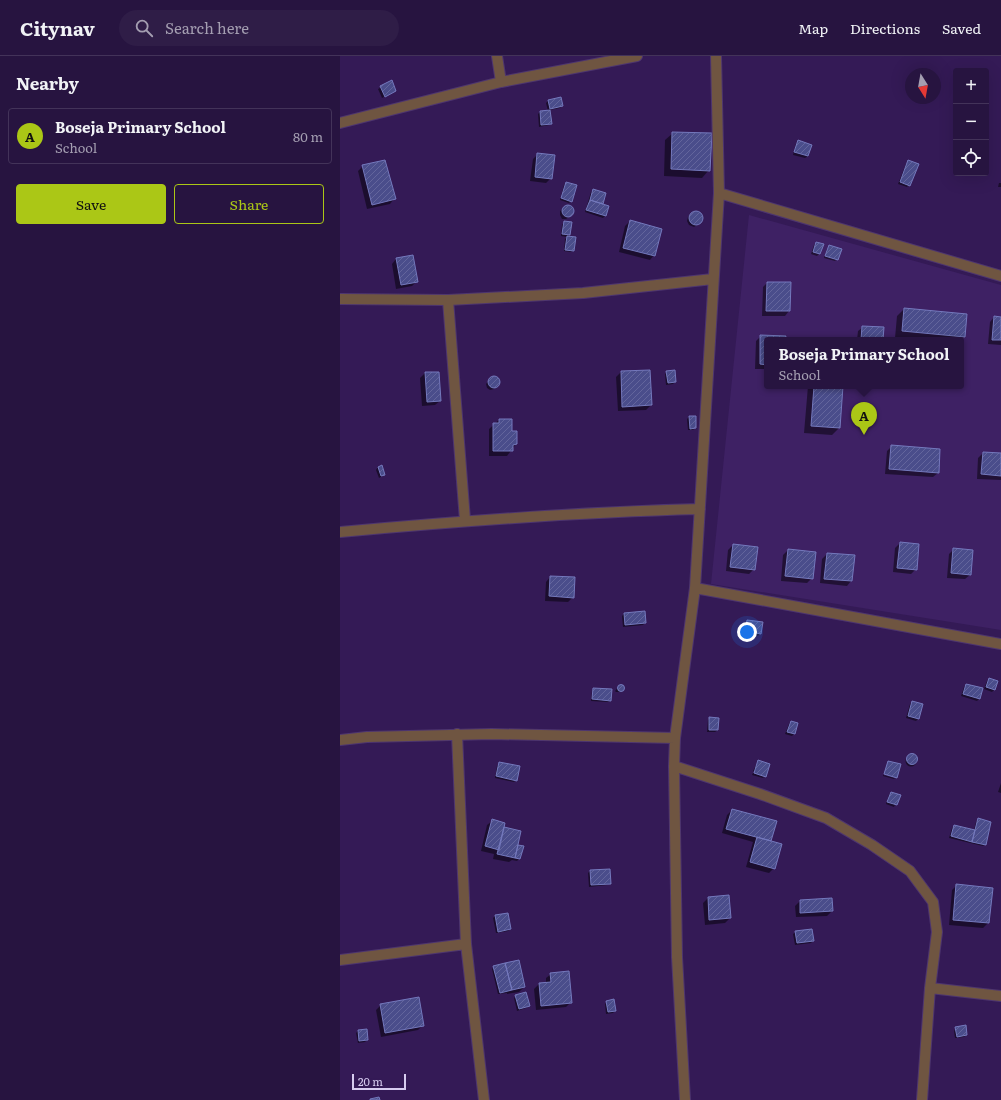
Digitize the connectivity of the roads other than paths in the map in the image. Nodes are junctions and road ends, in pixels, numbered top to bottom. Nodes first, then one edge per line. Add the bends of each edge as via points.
1 (497, 56) edge
2 (637, 56) edge
3 (716, 56) edge
4 (501, 82) junction
5 (340, 124) edge
6 (719, 193) junction
7 (1001, 276) edge
8 (713, 278) junction
9 (340, 299) edge
10 (448, 300) junction
11 (700, 509) junction
12 (465, 520) junction
13 (340, 532) edge
14 (695, 588) junction
15 (1001, 644) edge
16 (457, 734) junction
17 (675, 738) junction
18 (340, 740) edge
19 (674, 766) junction
20 (466, 944) junction
21 (340, 960) edge
22 (930, 988) junction
23 (1001, 996) edge
24 (484, 1100) edge
25 (685, 1100) edge
26 (922, 1100) edge

1 - 4 street
2 - 4 street
3 - 6 street
4 - 5 street
6 - 7 street
6 - 8 street
8 - 10 street via 583,293
8 - 11 street
9 - 10 street
10 - 12 street
11 - 12 street
11 - 14 street
12 - 13 street
14 - 15 street
14 - 17 street
16 - 17 street
16 - 18 street
16 - 20 street
17 - 19 street
19 - 22 street via 826,818 872,844 910,871 933,902 937,932
19 - 25 street via 677,958
20 - 21 street
20 - 24 street
22 - 23 street
22 - 26 street

